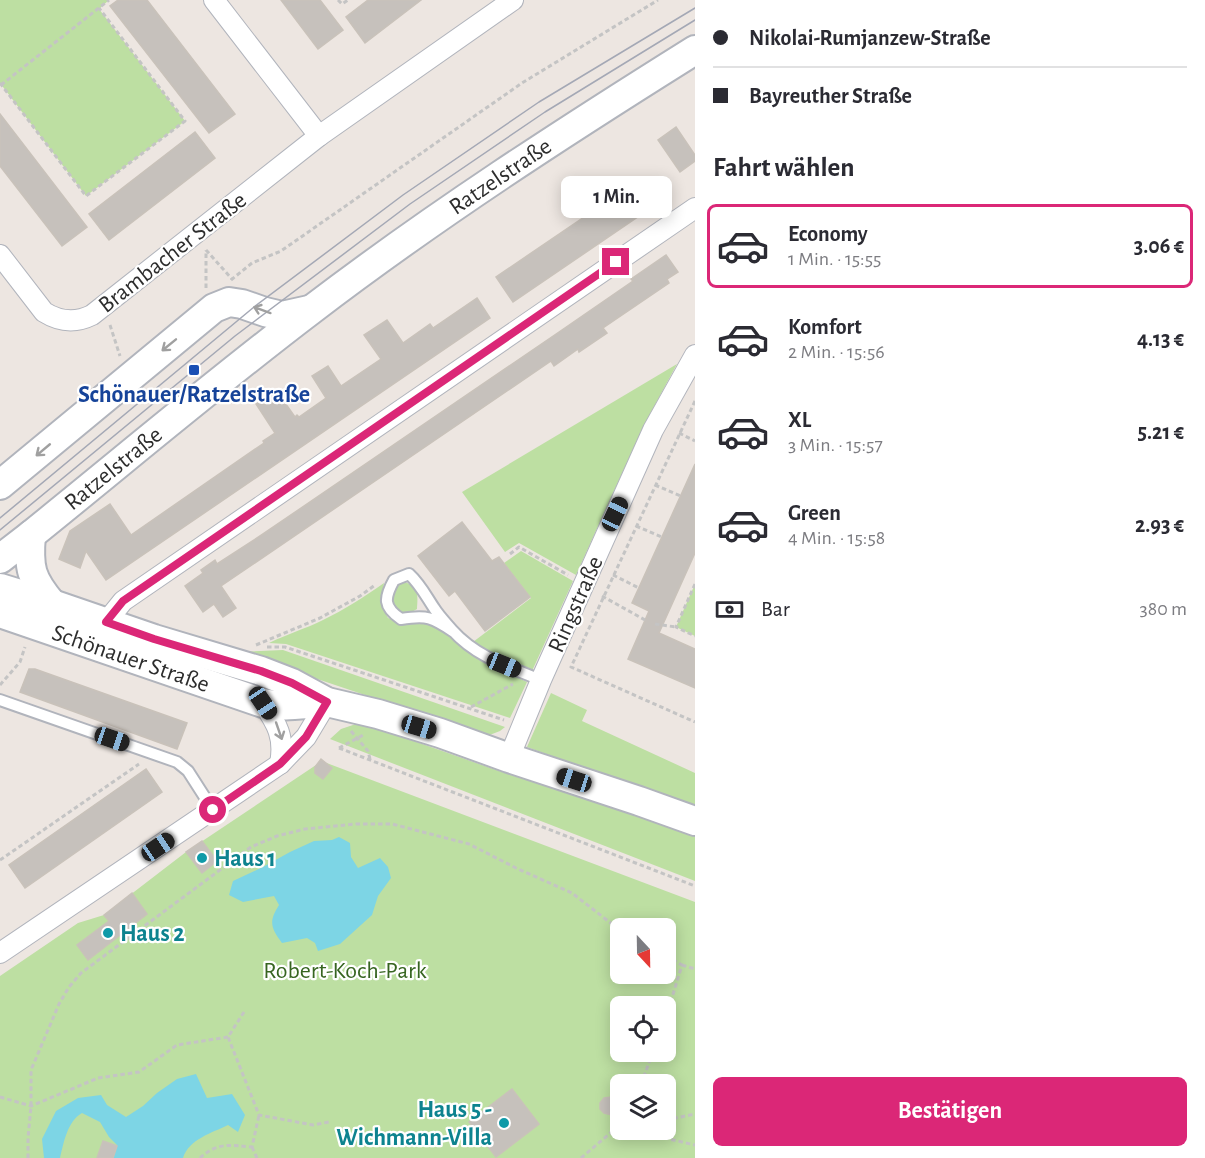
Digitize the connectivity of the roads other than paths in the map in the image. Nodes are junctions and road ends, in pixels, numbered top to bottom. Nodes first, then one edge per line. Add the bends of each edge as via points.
1 (214, 0) edge
2 (513, 0) edge
3 (695, 50) edge
4 (319, 136) junction
5 (695, 208) edge
6 (0, 255) edge
7 (311, 310) junction
8 (695, 355) edge
9 (0, 485) edge
10 (31, 535) junction
11 (0, 559) edge
12 (0, 588) edge
13 (52, 604) junction
14 (0, 613) edge
15 (106, 622) junction
16 (454, 632) junction
17 (541, 680) junction
18 (0, 700) edge
19 (327, 702) junction
20 (263, 703) junction
21 (508, 758) junction
22 (280, 764) junction
23 (213, 810) junction
24 (695, 821) edge
25 (0, 953) edge

1 - 4 street
2 - 4 street, Brambacher Straße
3 - 7 main road, Ratzelstraße via 448,210
4 - 6 street, Brambacher Straße via 200,243 92,315 76,320 44,312
5 - 15 street via 123,601
7 -> 9 main road, Ratzelstraße via 282,316 228,302 214,308
7 - 10 main road, Ratzelstraße
8 - 17 street, Ringstraße via 653,430
10 - 11 main road, Ratzelstraße
10 - 13 main road via 32,572
12 - 13 main road, Schönauer Straße
13 - 15 main road, Schönauer Straße
14 - 20 main road, Schönauer Straße
15 - 19 main road, Schönauer Straße via 261,671
16 - 16 lane via 410,574 394,580 386,599 390,611 401,619 428,617
16 - 17 lane via 485,657
17 - 21 street, Ringstraße
18 - 23 lane via 174,761 190,773
19 - 20 main road, Schönauer Straße
19 - 21 main road, Schönauer Straße via 440,733
19 - 22 street via 306,737
20 -> 22 street via 279,728 283,752
21 - 24 main road, Schönauer Straße
22 - 23 street
23 - 25 street

